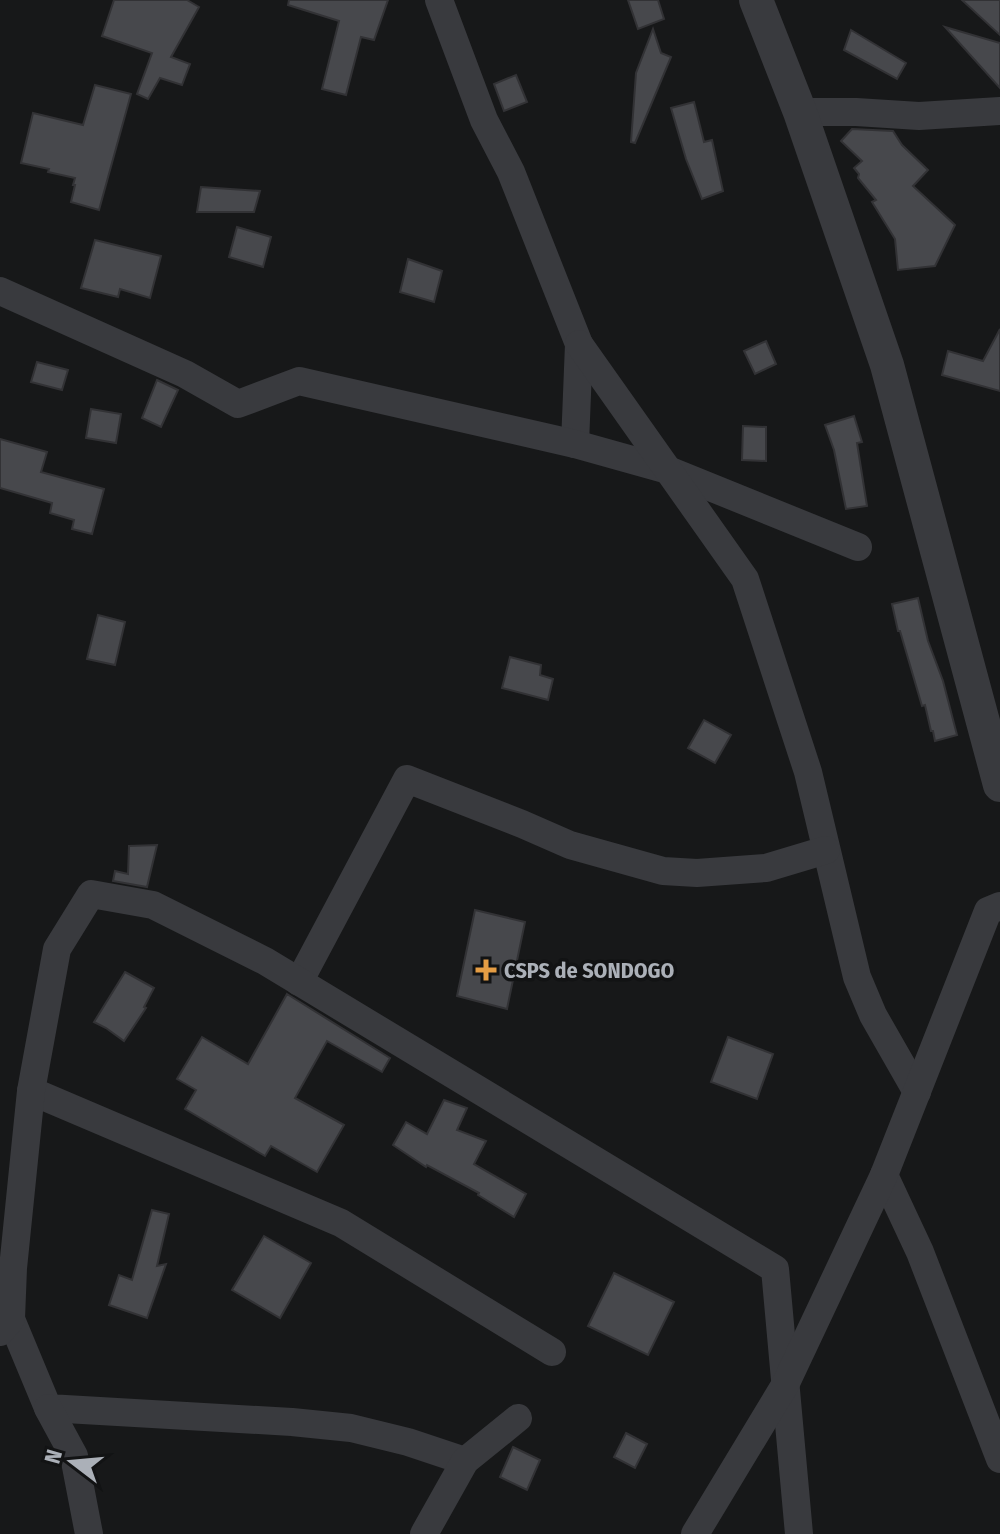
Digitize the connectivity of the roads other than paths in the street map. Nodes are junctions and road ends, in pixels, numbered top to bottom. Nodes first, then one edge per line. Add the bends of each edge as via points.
1 (439, 0) edge
2 (756, 0) edge
3 (1000, 111) edge
4 (800, 112) junction
5 (0, 291) edge
6 (579, 344) junction
7 (575, 444) junction
8 (668, 470) junction
9 (858, 547) dead end
10 (999, 780) edge
11 (826, 850) junction
12 (1000, 906) edge
13 (299, 982) junction
14 (31, 1091) junction
15 (917, 1092) junction
16 (884, 1175) junction
17 (7, 1267) edge
18 (6, 1326) edge
19 (552, 1352) dead end
20 (785, 1385) junction
21 (48, 1408) junction
22 (518, 1418) dead end
23 (1000, 1459) edge
24 (465, 1461) junction
25 (89, 1534) edge
26 (424, 1534) edge
27 (695, 1534) edge
28 (799, 1534) edge

1 - 6 street
2 - 4 street
3 - 4 street via 919,116
4 - 10 street via 887,365
5 - 7 street via 185,374 238,404 299,381
6 - 7 street
6 - 8 street
7 - 8 street
8 - 9 street
8 - 11 street via 745,579 808,772
11 - 13 street via 766,868 663,871 570,845 407,779
11 - 15 street via 857,977
12 - 15 street via 988,911
13 - 14 street via 153,905 91,894 57,949
13 - 20 street via 775,1269
14 - 17 street
14 - 19 street via 341,1223
15 - 16 street
16 - 20 street
16 - 23 street via 920,1252
17 - 18 street
18 - 21 street
20 - 27 street
20 - 28 street
21 - 24 street via 351,1428
21 - 25 street via 74,1456
22 - 24 street
24 - 26 street

